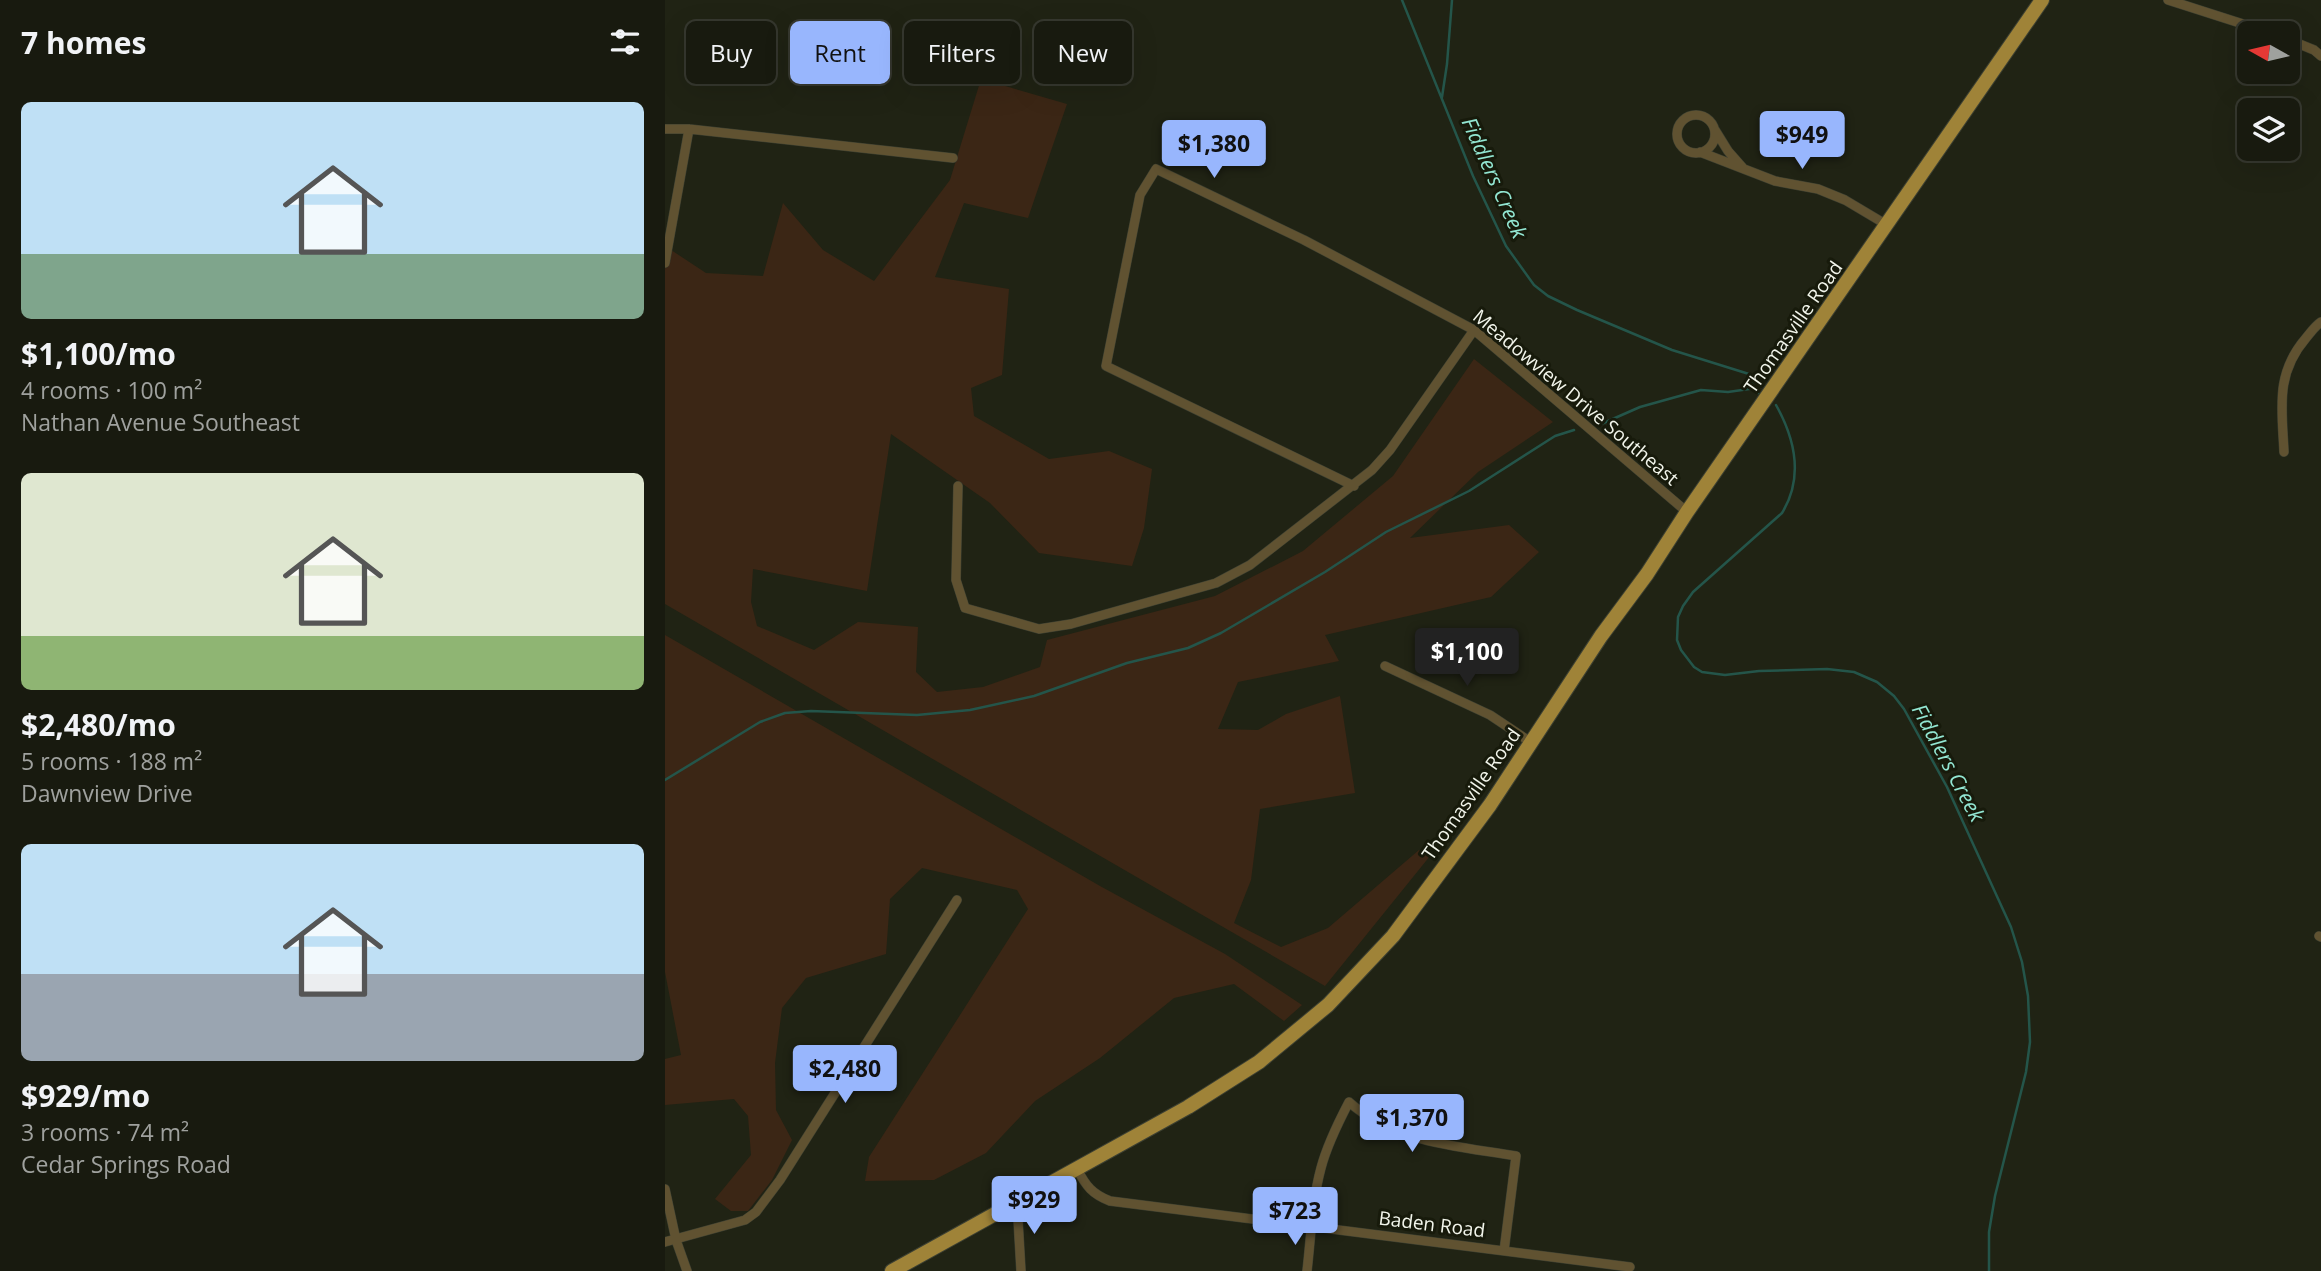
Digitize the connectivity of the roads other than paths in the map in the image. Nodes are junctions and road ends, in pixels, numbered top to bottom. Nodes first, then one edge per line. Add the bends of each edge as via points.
1 (2042, 0) edge
2 (2168, 0) edge
3 (2237, 22) edge
4 (2300, 44) edge
5 (2321, 56) edge
6 (665, 129) edge
7 (689, 129) junction
8 (1715, 130) junction
9 (1700, 152) junction
10 (953, 158) dead end
11 (1743, 168) junction
12 (1887, 225) junction
13 (665, 263) edge
14 (2321, 323) edge
15 (1474, 330) junction
16 (2284, 452) dead end
17 (958, 486) dead end
18 (1354, 486) junction
19 (1687, 512) junction
20 (1385, 666) dead end
21 (1532, 743) junction
22 (957, 900) dead end
23 (1077, 1169) junction
24 (665, 1189) edge
25 (1017, 1202) junction
26 (1312, 1226) junction
27 (676, 1240) junction
28 (665, 1242) edge
29 (1504, 1251) junction
30 (1630, 1267) dead end
31 (687, 1271) edge
32 (892, 1271) edge
33 (1021, 1271) edge
34 (1307, 1271) edge

1 - 12 main road, Thomasville Road
2 - 3 street
4 - 5 street
6 - 7 street
7 - 10 street
7 - 13 street
8 - 9 street via 1711,146
8 - 9 street via 1705,116 1696,114 1681,121 1677,129 1681,146
8 - 11 street
9 - 11 street
11 - 12 street via 1836,196
12 - 19 main road, Thomasville Road
14 - 16 street via 2297,348 2284,375
15 - 18 street via 1390,450
15 - 18 street, Meadowview Drive Southeast via 1304,240 1156,169 1140,195 1106,366
15 - 19 street, Meadowview Drive Southeast
17 - 18 street via 956,580 965,608 1039,629 1216,583 1250,565
19 - 21 main road, Thomasville Road
20 - 21 street via 1490,715
21 - 23 main road, Thomasville Road via 1392,936 1328,1005 1259,1062 1188,1108
22 - 27 street via 756,1212 745,1220
23 - 25 main road, Thomasville Road
23 - 26 street, Baden Road via 1086,1186 1110,1201
24 - 27 street
25 - 32 main road, Thomasville Road
25 - 33 street
26 - 29 street, Baden Road
26 - 29 street via 1321,1166 1349,1102 1388,1129 1415,1139 1516,1156
26 - 34 street
27 - 28 street
27 - 31 street
29 - 30 street, Baden Road

